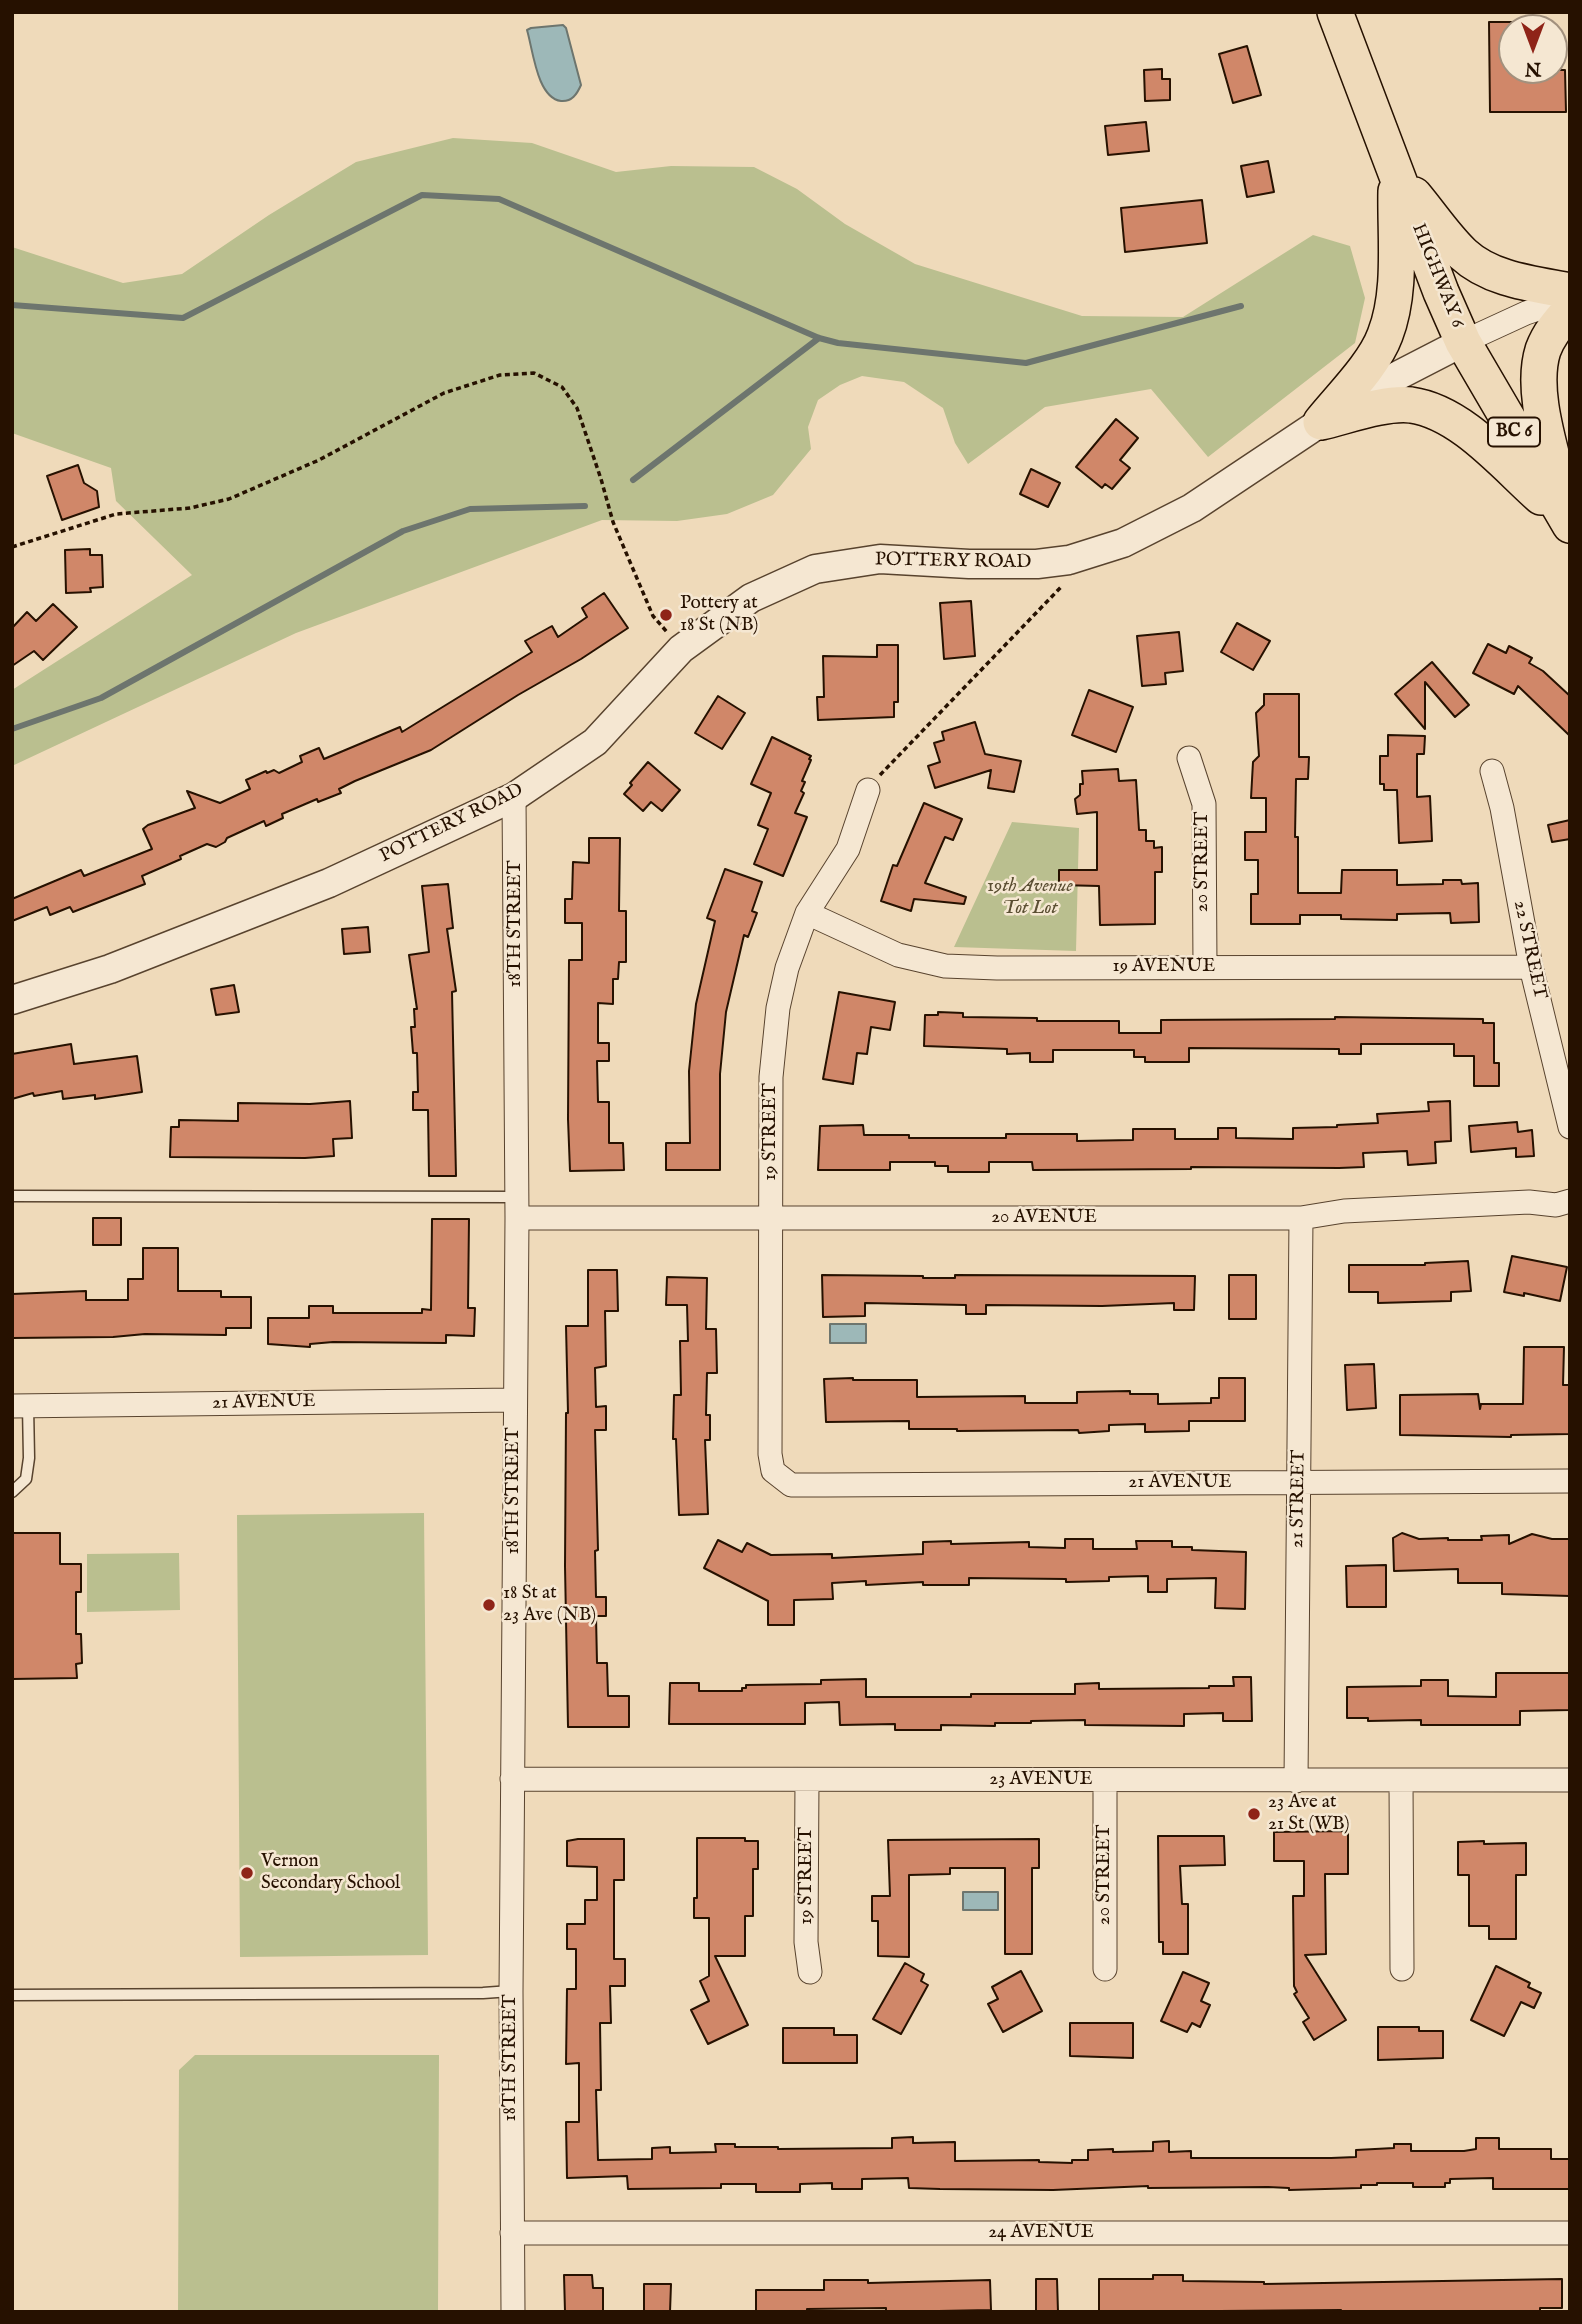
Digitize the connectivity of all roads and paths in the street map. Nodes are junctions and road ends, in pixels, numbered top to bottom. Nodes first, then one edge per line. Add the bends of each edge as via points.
1 (1335, 12) edge
2 (1396, 173) junction
3 (1570, 291) edge
4 (1570, 298) edge
5 (1570, 310) edge
6 (1463, 342) junction
7 (1321, 422) junction
8 (1568, 522) edge
9 (12, 547) edge
10 (1069, 560) junction
11 (681, 649) junction
12 (1189, 758) dead end
13 (1492, 771) dead end
14 (868, 790) joint
15 (514, 797) junction
16 (807, 913) junction
17 (1205, 967) junction
18 (1531, 967) junction
19 (12, 1000) edge
20 (1570, 1128) edge
21 (12, 1196) edge
22 (1570, 1200) edge
23 (517, 1208) junction
24 (770, 1217) junction
25 (1301, 1217) junction
26 (515, 1400) junction
27 (20, 1406) edge
28 (1299, 1482) junction
29 (1570, 1482) edge
30 (791, 1485) joint
31 (12, 1492) edge
32 (512, 1779) junction
33 (807, 1780) junction
34 (1105, 1780) junction
35 (1296, 1780) junction
36 (1401, 1780) junction
37 (1570, 1780) edge
38 (1105, 1969) dead end
39 (1402, 1969) dead end
40 (810, 1972) dead end
41 (511, 1991) junction
42 (12, 1995) edge
43 (512, 2233) junction
44 (1570, 2233) edge
45 (513, 2312) edge

1 - 2 main road, HIGHWAY 6 / BC 6
2 - 3 main road via 1463,254 1506,278
2 - 6 main road, HIGHWAY 6 / BC 6
2 - 7 main road via 1392,312 1384,338 1370,360
4 - 6 street, POTTERY ROAD
5 - 8 main road via 1552,331 1539,374
6 - 7 street, POTTERY ROAD
6 - 8 main road, HIGHWAY 6 / BC 6
7 - 8 main road via 1383,407 1409,405 1433,411 1457,422
7 - 10 street, POTTERY ROAD via 1192,508 1123,544
9 - 11 path via 116,514 190,508 229,499 319,460 444,393 500,375 534,373 562,387 577,408 613,522 653,616
10 - 11 street, POTTERY ROAD via 1010,564 880,559 815,569 751,598
10 - 14 path via 1071,576
11 - 15 street, POTTERY ROAD via 595,742
12 - 17 street, 20 STREET via 1204,804
13 - 18 street, 22 STREET
14 - 16 street, 19 STREET via 848,849
15 - 19 street, POTTERY ROAD via 329,883 110,969
15 - 23 street, 18TH STREET
16 - 17 street, 19 AVENUE via 898,954 945,966
16 - 24 street, 19 STREET via 788,968 773,1046
17 - 18 street, 19 AVENUE
18 - 20 street, 22 STREET
21 - 23 lane
22 - 25 street, 20 AVENUE via 1556,1205 1529,1202
23 - 24 street, 20 AVENUE
23 - 26 street, 18TH STREET
24 - 25 street, 20 AVENUE
24 - 30 street, 19 STREET via 770,1454 773,1471
25 - 28 street, 21 STREET
26 - 27 street, 21 AVENUE
26 - 32 street, 18TH STREET
27 - 31 lane via 29,1458 26,1479
28 - 29 street, 21 AVENUE
28 - 30 street, 21 AVENUE
28 - 35 street, 21 STREET
32 - 33 street, 23 AVENUE
32 - 41 street, 18TH STREET
33 - 34 street, 23 AVENUE
33 - 40 street, 19 STREET via 806,1942
34 - 35 street, 23 AVENUE
34 - 38 street, 20 STREET
35 - 36 street, 23 AVENUE
36 - 37 street, 23 AVENUE
36 - 39 street
41 - 42 lane
41 - 43 street, 18TH STREET
43 - 44 street, 24 AVENUE
43 - 45 street, 18TH STREET

